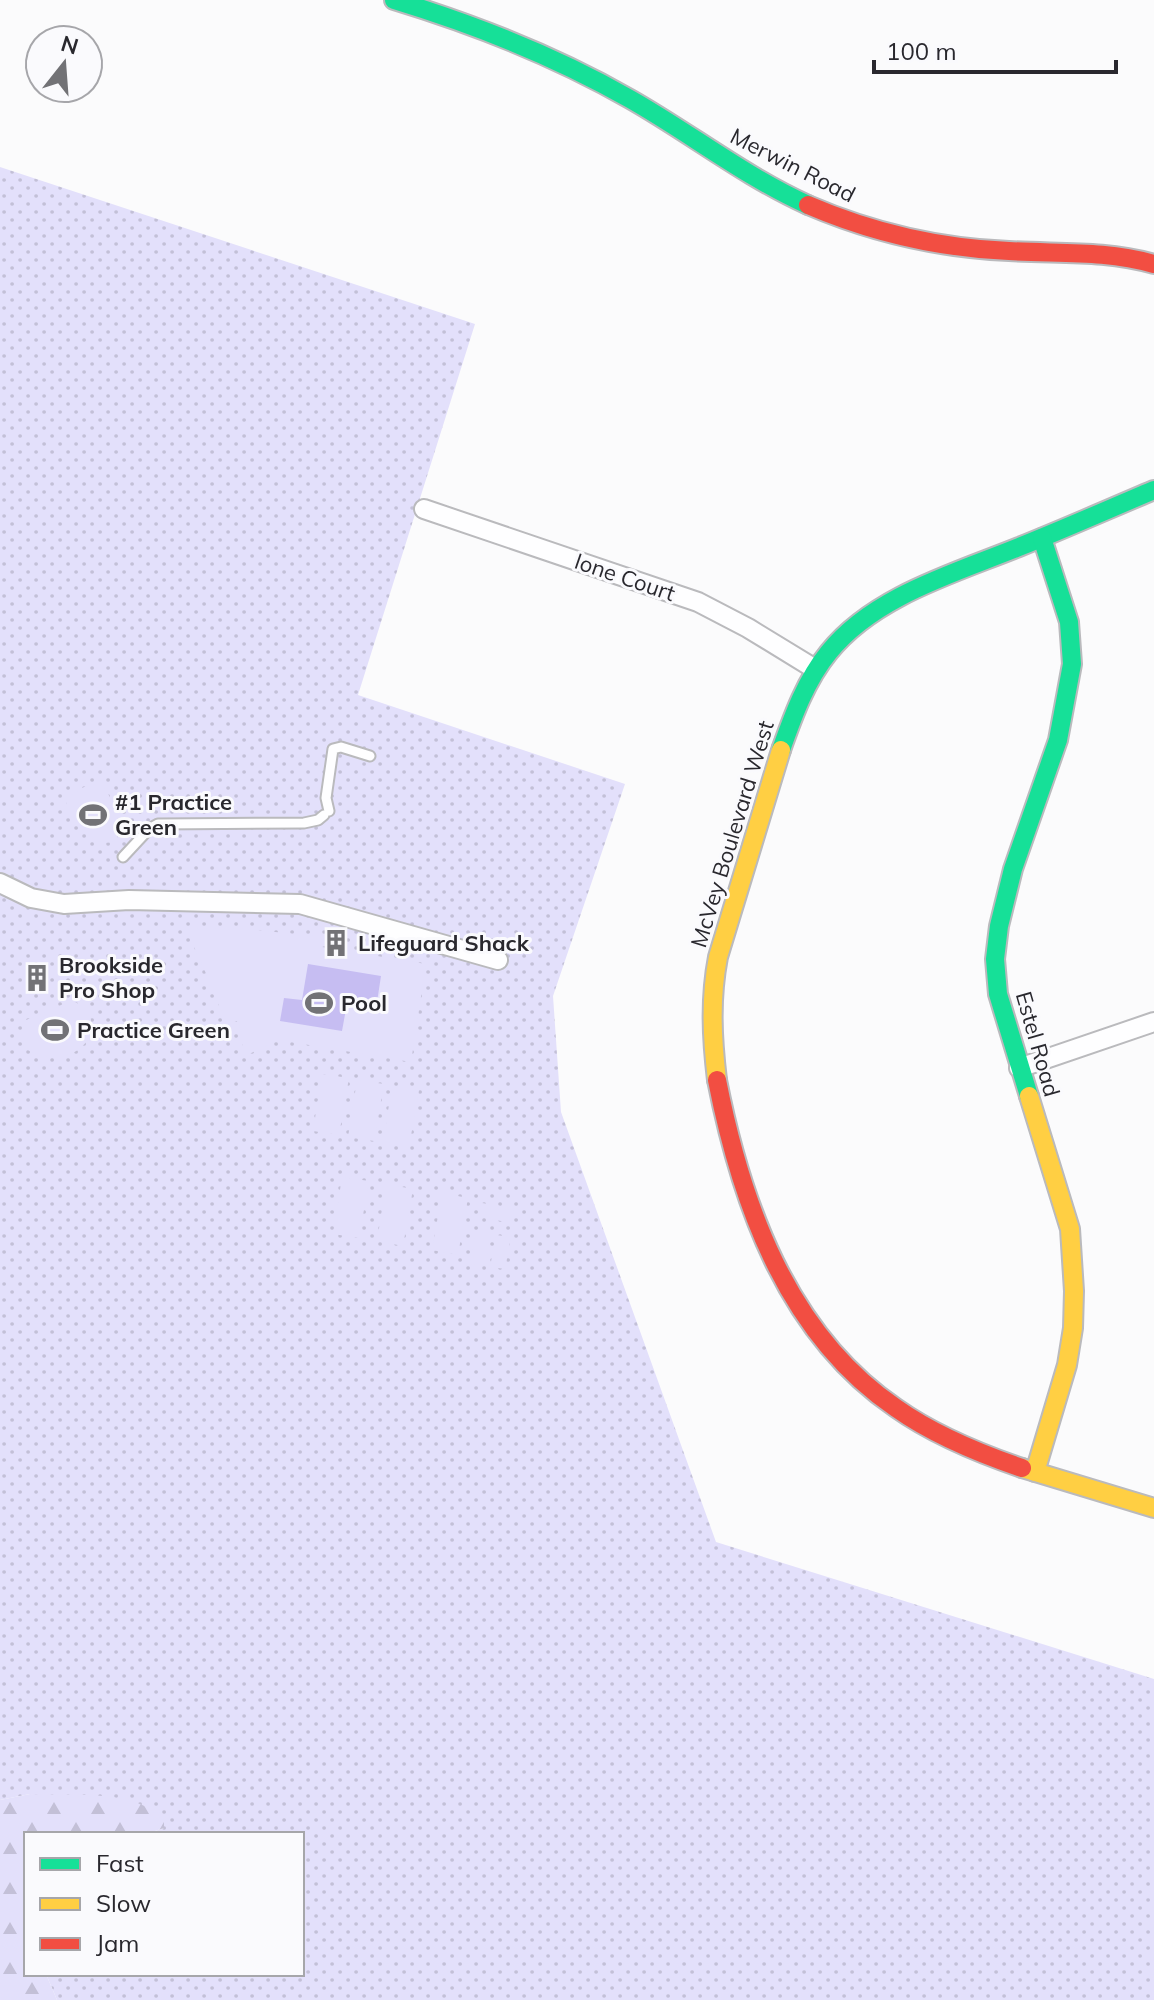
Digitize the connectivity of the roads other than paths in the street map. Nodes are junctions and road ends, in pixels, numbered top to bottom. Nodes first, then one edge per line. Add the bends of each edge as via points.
1 (394, 0) edge
2 (1154, 264) edge
3 (1154, 490) edge
4 (424, 509) dead end
5 (1042, 538) junction
6 (815, 669) junction
7 (370, 756) dead end
8 (123, 857) dead end
9 (0, 883) edge
10 (498, 960) dead end
11 (1154, 1022) edge
12 (1019, 1068) junction
13 (1035, 1472) junction
14 (1154, 1508) edge

1 - 2 street, Merwin Road via 537,51 660,117 736,168 816,208 880,232 952,246 1082,253
3 - 5 street, McVey Boulevard West
4 - 6 street, Ione Court via 698,602
5 - 6 street, McVey Boulevard West via 891,600 832,648
5 - 12 street, Estel Road via 1069,622 1072,664 1058,740 999,926 998,994
6 - 13 street, McVey Boulevard West via 786,739 718,955 711,1037 724,1117 766,1243 788,1290 829,1350 915,1421
7 - 8 lane via 340,746 333,749 326,813 318,820 158,824
9 - 10 street via 31,898 64,904 300,904
11 - 12 street
12 - 13 street, Estel Road via 1070,1229 1074,1266 1073,1327 1065,1370
13 - 14 street, McVey Boulevard West

